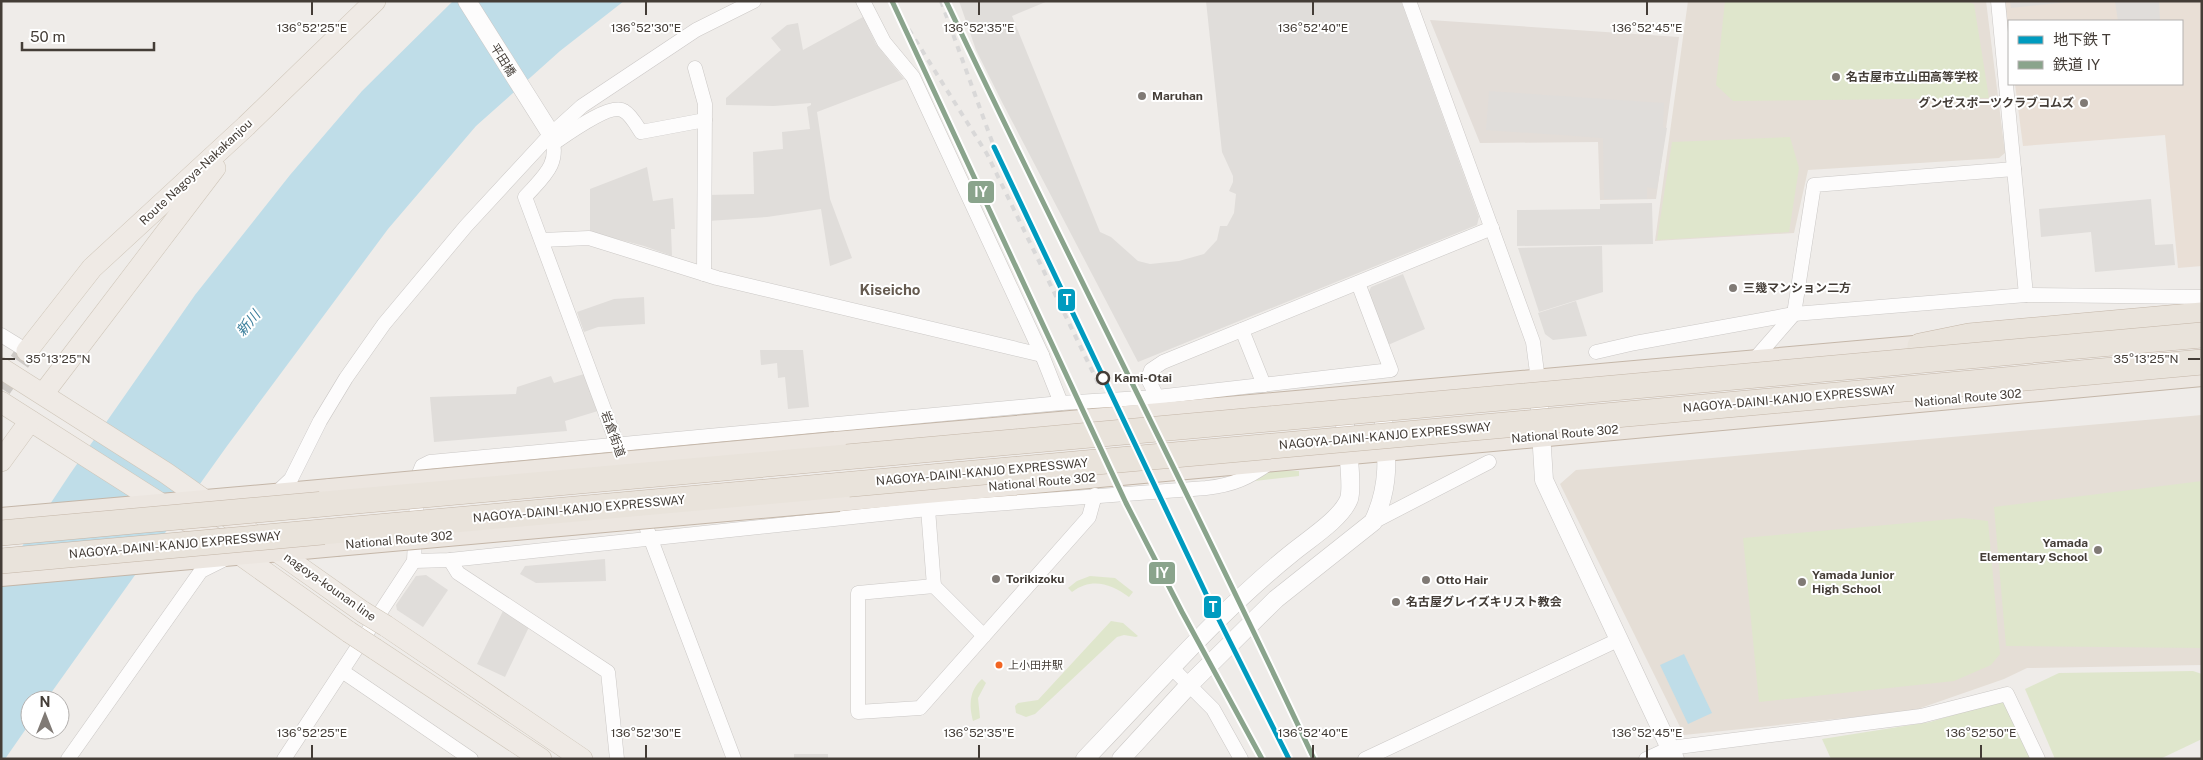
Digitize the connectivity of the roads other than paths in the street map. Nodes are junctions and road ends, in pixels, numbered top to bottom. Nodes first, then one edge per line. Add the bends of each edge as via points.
1 (375, 1) edge
2 (467, 1) edge
3 (754, 1) edge
4 (863, 1) edge
5 (1409, 1) edge
6 (1998, 1) edge
7 (695, 68) dead end
8 (705, 120) junction
9 (246, 126) junction
10 (553, 138) junction
11 (2014, 169) junction
12 (1492, 228) junction
13 (542, 240) junction
14 (704, 274) junction
15 (1358, 283) junction
16 (2026, 295) junction
17 (2202, 297) edge
18 (1794, 314) junction
19 (2202, 315) edge
20 (2202, 321) edge
21 (1242, 330) junction
22 (1, 335) edge
23 (2202, 335) edge
24 (1920, 346) junction
25 (28, 351) joint
26 (1596, 352) dead end
27 (1042, 355) junction
28 (1753, 361) junction
29 (2202, 362) edge
30 (1, 368) edge
31 (2202, 375) edge
32 (1538, 380) junction
33 (1264, 384) junction
34 (1179, 394) junction
35 (1380, 394) junction
36 (1156, 396) junction
37 (1342, 397) junction
38 (50, 399) junction
39 (1, 402) edge
40 (1061, 403) junction
41 (1197, 411) junction
42 (35, 424) junction
43 (1542, 436) junction
44 (618, 445) junction
45 (1386, 451) junction
46 (1347, 455) junction
47 (1, 461) edge
48 (1272, 462) junction
49 (1489, 462) dead end
50 (1094, 495) junction
51 (273, 496) junction
52 (149, 501) junction
53 (206, 502) junction
54 (928, 509) junction
55 (1, 519) edge
56 (1373, 522) junction
57 (1, 533) edge
58 (650, 538) junction
59 (276, 550) junction
60 (238, 553) junction
61 (450, 560) junction
62 (1, 561) edge
63 (414, 561) junction
64 (1, 574) edge
65 (934, 586) junction
66 (984, 636) junction
67 (1620, 639) junction
68 (1172, 668) junction
69 (342, 671) junction
70 (1190, 685) junction
71 (1673, 753) edge
72 (68, 759) edge
73 (284, 759) edge
74 (471, 759) edge
75 (541, 759) edge
76 (582, 759) edge
77 (617, 759) edge
78 (734, 759) edge
79 (1085, 759) edge
80 (1121, 759) edge
81 (1241, 759) edge
82 (1365, 759) edge
83 (1646, 759) edge
84 (2038, 759) edge

1 - 9 main road, Route Nagoya-Nakakanjou
2 - 10 street, 平田橋
3 - 10 street via 696,30 582,106
4 - 27 street via 884,42 913,77
5 - 12 street
6 - 11 street
7 - 8 street via 705,104
8 - 10 street via 642,132 624,110 618,109 593,117
8 - 14 street
9 - 25 main road, Route Nagoya-Nakakanjou via 92,268
9 - 38 main road
10 - 13 street, 岩倉街道 via 556,147 551,168 525,197
10 - 51 street via 466,226 384,324 320,420 291,479
11 - 16 street
11 - 18 street via 1814,185
12 - 15 street
12 - 32 street via 1533,342
13 - 14 street via 589,238
13 - 44 street, 岩倉街道
14 - 27 street
15 - 21 street
15 - 33 street via 1391,370
16 - 17 street
16 - 18 street
18 - 26 street
18 - 28 street
19 - 24 highway via 1969,336
20 - 24 highway
21 - 33 street
21 - 36 street via 1163,362 1152,370 1148,379
22 - 25 street
23 - 57 highway, bridge
24 - 28 highway
27 - 40 street
28 - 32 highway
29 - 62 highway, NAGOYA-DAINI-KANJO EXPRESSWAY, bridge
30 - 38 main road, nagoya-kounan line
31 - 43 highway, National Route 302
32 - 35 highway
32 - 43 street
33 - 34 street
34 - 36 street
34 - 41 street
35 - 37 highway
35 - 45 street
36 - 40 street
37 - 41 highway
37 - 46 street
38 - 53 main road, nagoya-kounan line
39 - 42 main road, nagoya-kounan line
40 - 44 street
41 - 51 highway, bridge
42 - 47 main road
42 - 52 main road, nagoya-kounan line
43 - 45 highway, National Route 302
43 - 67 street via 1544,480
44 - 58 street, 岩倉街道
44 - 63 street via 430,462 422,466 418,476
45 - 46 highway, National Route 302
45 - 56 street via 1382,504
46 - 48 highway, National Route 302
46 - 68 street via 1349,498 1339,514 1254,583
48 - 50 street via 1250,477 1228,486
48 - 59 highway, National Route 302, bridge
49 - 56 street
50 - 54 street
50 - 66 street via 1090,517
51 - 53 highway
52 - 53 highway
52 - 55 highway
52 - 60 main road, nagoya-kounan line
53 - 59 main road, nagoya-kounan line
54 - 58 street
54 - 65 street
56 - 70 street via 1276,599
58 - 61 street
58 - 78 street, 岩倉街道
59 - 60 highway, National Route 302
59 - 76 main road, nagoya-kounan line, bridge
60 - 64 highway, National Route 302
60 - 72 street via 201,571
60 - 75 main road, nagoya-kounan line, bridge via 349,632
61 - 63 street
61 - 77 street via 458,572 608,672
63 - 69 street
65 - 66 street
65 - 66 street via 858,593 858,712 920,708
67 - 71 street
67 - 82 street
68 - 70 street
68 - 79 street
69 - 73 street
69 - 74 street
70 - 80 street
70 - 81 street via 1214,709
71 - 83 street
71 - 84 street via 1921,716 2007,694

